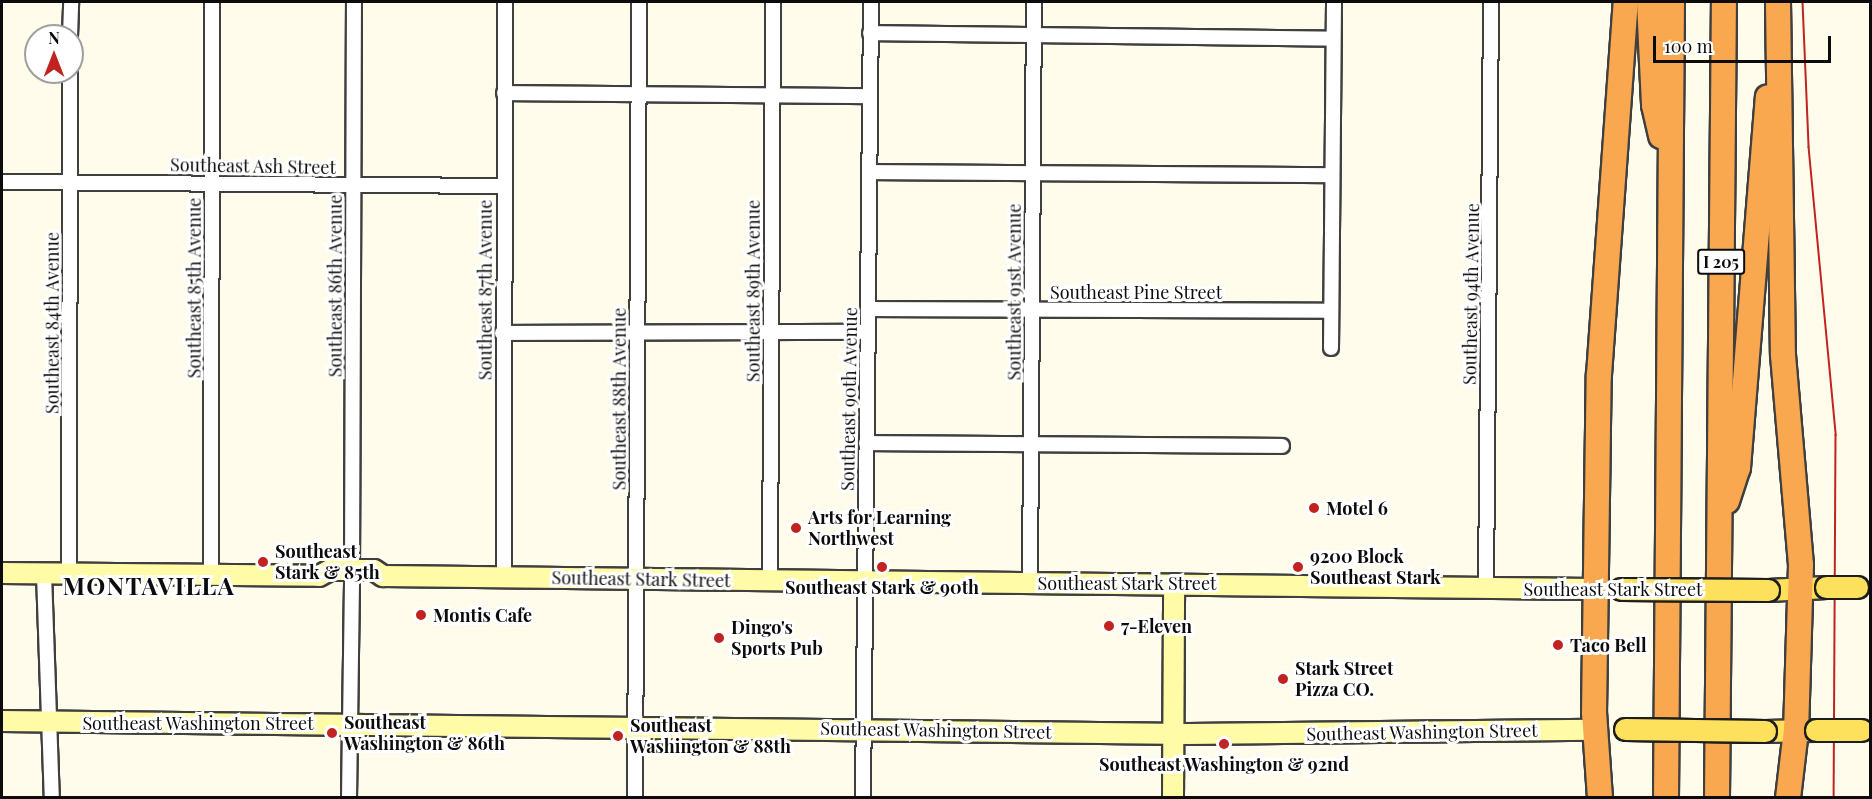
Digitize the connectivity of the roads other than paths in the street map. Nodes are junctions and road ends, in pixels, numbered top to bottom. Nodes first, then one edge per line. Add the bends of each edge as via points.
1 (70, 2) edge
2 (212, 2) edge
3 (354, 2) edge
4 (505, 2) edge
5 (639, 2) edge
6 (773, 2) edge
7 (871, 2) edge
8 (1034, 2) edge
9 (1334, 2) edge
10 (1491, 2) edge
11 (1626, 2) edge
12 (1649, 2) edge
13 (1672, 2) edge
14 (1724, 2) edge
15 (1778, 2) edge
16 (70, 24) edge
17 (870, 33) junction
18 (1777, 33) junction
19 (1033, 34) junction
20 (1334, 39) junction
21 (70, 84) edge
22 (504, 93) junction
23 (638, 94) junction
24 (771, 95) junction
25 (870, 96) junction
26 (1669, 168) junction
27 (869, 172) junction
28 (1033, 173) junction
29 (1332, 175) junction
30 (2, 182) edge
31 (70, 182) junction
32 (212, 184) junction
33 (353, 185) junction
34 (503, 186) junction
35 (868, 309) junction
36 (1032, 310) junction
37 (1331, 312) junction
38 (866, 332) junction
39 (502, 333) junction
40 (637, 333) junction
41 (772, 334) junction
42 (1331, 348) dead end
43 (866, 443) junction
44 (1031, 444) junction
45 (1282, 446) dead end
46 (1720, 524) junction
47 (2, 573) edge
48 (44, 574) junction
49 (69, 574) junction
50 (211, 575) junction
51 (352, 576) junction
52 (504, 578) junction
53 (637, 579) junction
54 (770, 581) junction
55 (865, 582) junction
56 (1030, 583) junction
57 (1174, 584) junction
58 (1864, 587) edge
59 (1486, 588) junction
60 (1799, 588) junction
61 (1594, 589) junction
62 (2, 721) edge
63 (50, 722) junction
64 (351, 724) junction
65 (636, 726) junction
66 (863, 728) junction
67 (1594, 730) junction
68 (1806, 730) junction
69 (1866, 730) edge
70 (1173, 734) junction
71 (52, 798) edge
72 (349, 798) edge
73 (635, 798) edge
74 (863, 798) edge
75 (1173, 798) edge
76 (1600, 798) edge
77 (1666, 798) edge
78 (1717, 798) edge
79 (1788, 798) edge

1 - 16 street
2 - 32 street, Southeast 85th Avenue
3 - 33 street, Southeast 86th Avenue
4 - 22 street, Southeast 87th Avenue
5 - 23 street, Southeast 88th Avenue
6 - 24 street, Southeast 89th Avenue
7 - 17 street, Southeast 90th Avenue
8 - 19 street, Southeast 91st Avenue
9 - 20 street
10 - 59 street, Southeast 94th Avenue
11 - 61 highway via 1603,282
12 - 26 highway via 1654,105
13 - 26 highway
14 - 46 highway, I 205
15 - 18 highway
17 - 19 street
17 - 25 street, Southeast 90th Avenue
18 - 46 highway via 1763,135 1738,468
18 - 60 highway via 1783,355 1801,565
19 - 20 street
19 - 28 street, Southeast 91st Avenue
20 - 29 street
21 - 31 street, Southeast 84th Avenue
22 - 23 street
22 - 34 street, Southeast 87th Avenue
23 - 24 street
23 - 40 street, Southeast 88th Avenue
24 - 25 street
24 - 41 street, Southeast 89th Avenue
25 - 27 street, Southeast 90th Avenue
26 - 77 highway
27 - 28 street
27 - 35 street, Southeast 90th Avenue
28 - 29 street
28 - 36 street, Southeast 91st Avenue
29 - 37 street
30 - 31 street, Southeast Ash Street
31 - 32 street, Southeast Ash Street
31 - 49 street, Southeast 84th Avenue
32 - 33 street, Southeast Ash Street
32 - 50 street, Southeast 85th Avenue
33 - 34 street, Southeast Ash Street
33 - 51 street, Southeast 86th Avenue
34 - 39 street, Southeast 87th Avenue
35 - 36 street, Southeast Pine Street
35 - 38 street, Southeast 90th Avenue
36 - 37 street, Southeast Pine Street
36 - 44 street, Southeast 91st Avenue
37 - 42 street
38 - 41 street
38 - 43 street, Southeast 90th Avenue
39 - 40 street
39 - 52 street, Southeast 87th Avenue
40 - 41 street
40 - 53 street, Southeast 88th Avenue
41 - 54 street, Southeast 89th Avenue
43 - 44 street
43 - 55 street, Southeast 90th Avenue
44 - 45 street
44 - 56 street, Southeast 91st Avenue
46 - 78 highway, I 205
47 - 48 main road, Southeast Stark Street
48 - 49 main road, Southeast Stark Street
48 - 63 street
49 - 50 main road, Southeast Stark Street
50 - 51 main road, Southeast Stark Street via 319,576 330,581
51 - 52 main road, Southeast Stark Street via 374,581 383,576
51 - 64 street, Southeast 86th Avenue
52 - 53 main road, Southeast Stark Street
53 - 54 main road, Southeast Stark Street
53 - 65 street, Southeast 88th Avenue
54 - 55 main road, Southeast Stark Street
55 - 56 main road, Southeast Stark Street
55 - 66 street, Southeast 90th Avenue
56 - 57 main road, Southeast Stark Street
57 - 59 main road, Southeast Stark Street
57 - 70 main road
58 - 60 main road, Southeast Stark Street, bridge
59 - 61 main road, Southeast Stark Street
60 - 61 main road, Southeast Stark Street, bridge
60 - 68 highway
61 - 67 highway
62 - 63 main road, Southeast Washington Street
63 - 64 main road, Southeast Washington Street
63 - 71 street
64 - 65 main road, Southeast Washington Street
64 - 72 street, Southeast 86th Avenue
65 - 66 main road, Southeast Washington Street
65 - 73 street, Southeast 88th Avenue
66 - 70 main road, Southeast Washington Street
66 - 74 street, Southeast 90th Avenue
67 - 68 main road, Southeast Washington Street, bridge
67 - 70 main road, Southeast Washington Street
67 - 76 highway
68 - 69 main road, Southeast Washington Street, bridge
68 - 79 highway
70 - 75 main road

